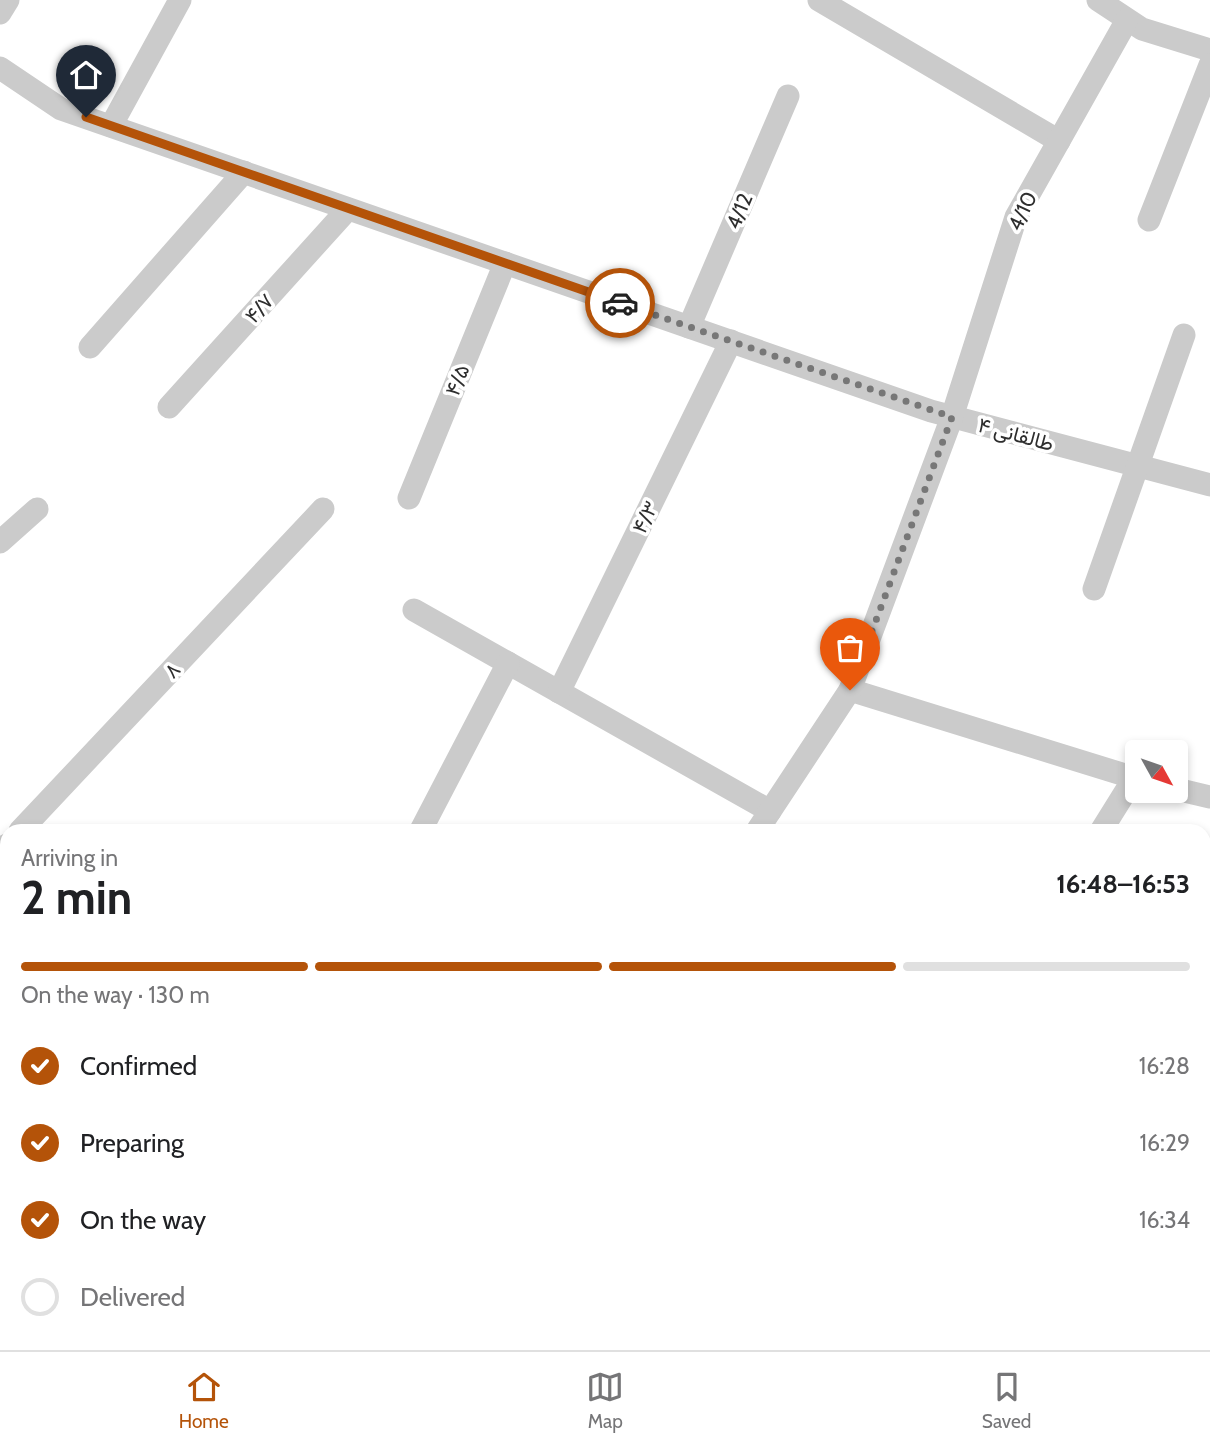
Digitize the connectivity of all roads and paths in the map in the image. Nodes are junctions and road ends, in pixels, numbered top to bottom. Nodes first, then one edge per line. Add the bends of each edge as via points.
1 (8, 0) edge
2 (180, 0) edge
3 (819, 0) edge
4 (1098, 0) edge
5 (0, 13) edge
6 (1127, 20) junction
7 (1210, 50) edge
8 (1210, 65) edge
9 (3, 77) edge
10 (788, 96) dead end
11 (111, 126) junction
12 (1059, 141) junction
13 (244, 172) junction
14 (348, 209) junction
15 (1149, 220) dead end
16 (505, 263) junction
17 (689, 327) junction
18 (1184, 335) dead end
19 (731, 341) junction
20 (90, 347) dead end
21 (169, 407) dead end
22 (952, 417) junction
23 (1138, 466) junction
24 (1210, 485) edge
25 (409, 498) dead end
26 (37, 509) dead end
27 (323, 509) dead end
28 (0, 542) edge
29 (1094, 589) dead end
30 (414, 610) dead end
31 (508, 663) junction
32 (850, 690) junction
33 (559, 692) junction
34 (1125, 776) edge
35 (1188, 792) edge
36 (1125, 795) edge
37 (1210, 797) edge
38 (770, 811) junction
39 (27, 824) edge
40 (424, 824) edge
41 (762, 824) edge
42 (1106, 824) edge

1 - 5 street
2 - 11 street
3 - 12 street
4 - 6 street
6 - 7 street
6 - 12 street, 4/10
8 - 15 street
9 - 11 street, طالقانی ۴ via 61,109
10 - 17 street, 4/12
11 - 13 street, طالقانی ۴
12 - 22 street, 4/10 via 1016,216
13 - 14 street, طالقانی ۴
13 - 20 street
14 - 16 street, طالقانی ۴
14 - 21 street, ۴/۷
16 - 17 street, طالقانی ۴
16 - 25 street, ۴/۵
17 - 19 street, طالقانی ۴
18 - 23 street
19 - 22 street, طالقانی ۴
19 - 33 street, ۴/۳
22 - 23 street, طالقانی ۴
22 - 32 street, 4/10
23 - 24 street, طالقانی ۴
23 - 29 street
26 - 28 street
27 - 39 street, ۸
30 - 31 street
31 - 33 street
31 - 40 street
32 - 34 street
32 - 38 street, 4/10
33 - 38 street
35 - 37 street
36 - 42 street
38 - 41 street, 4/10

